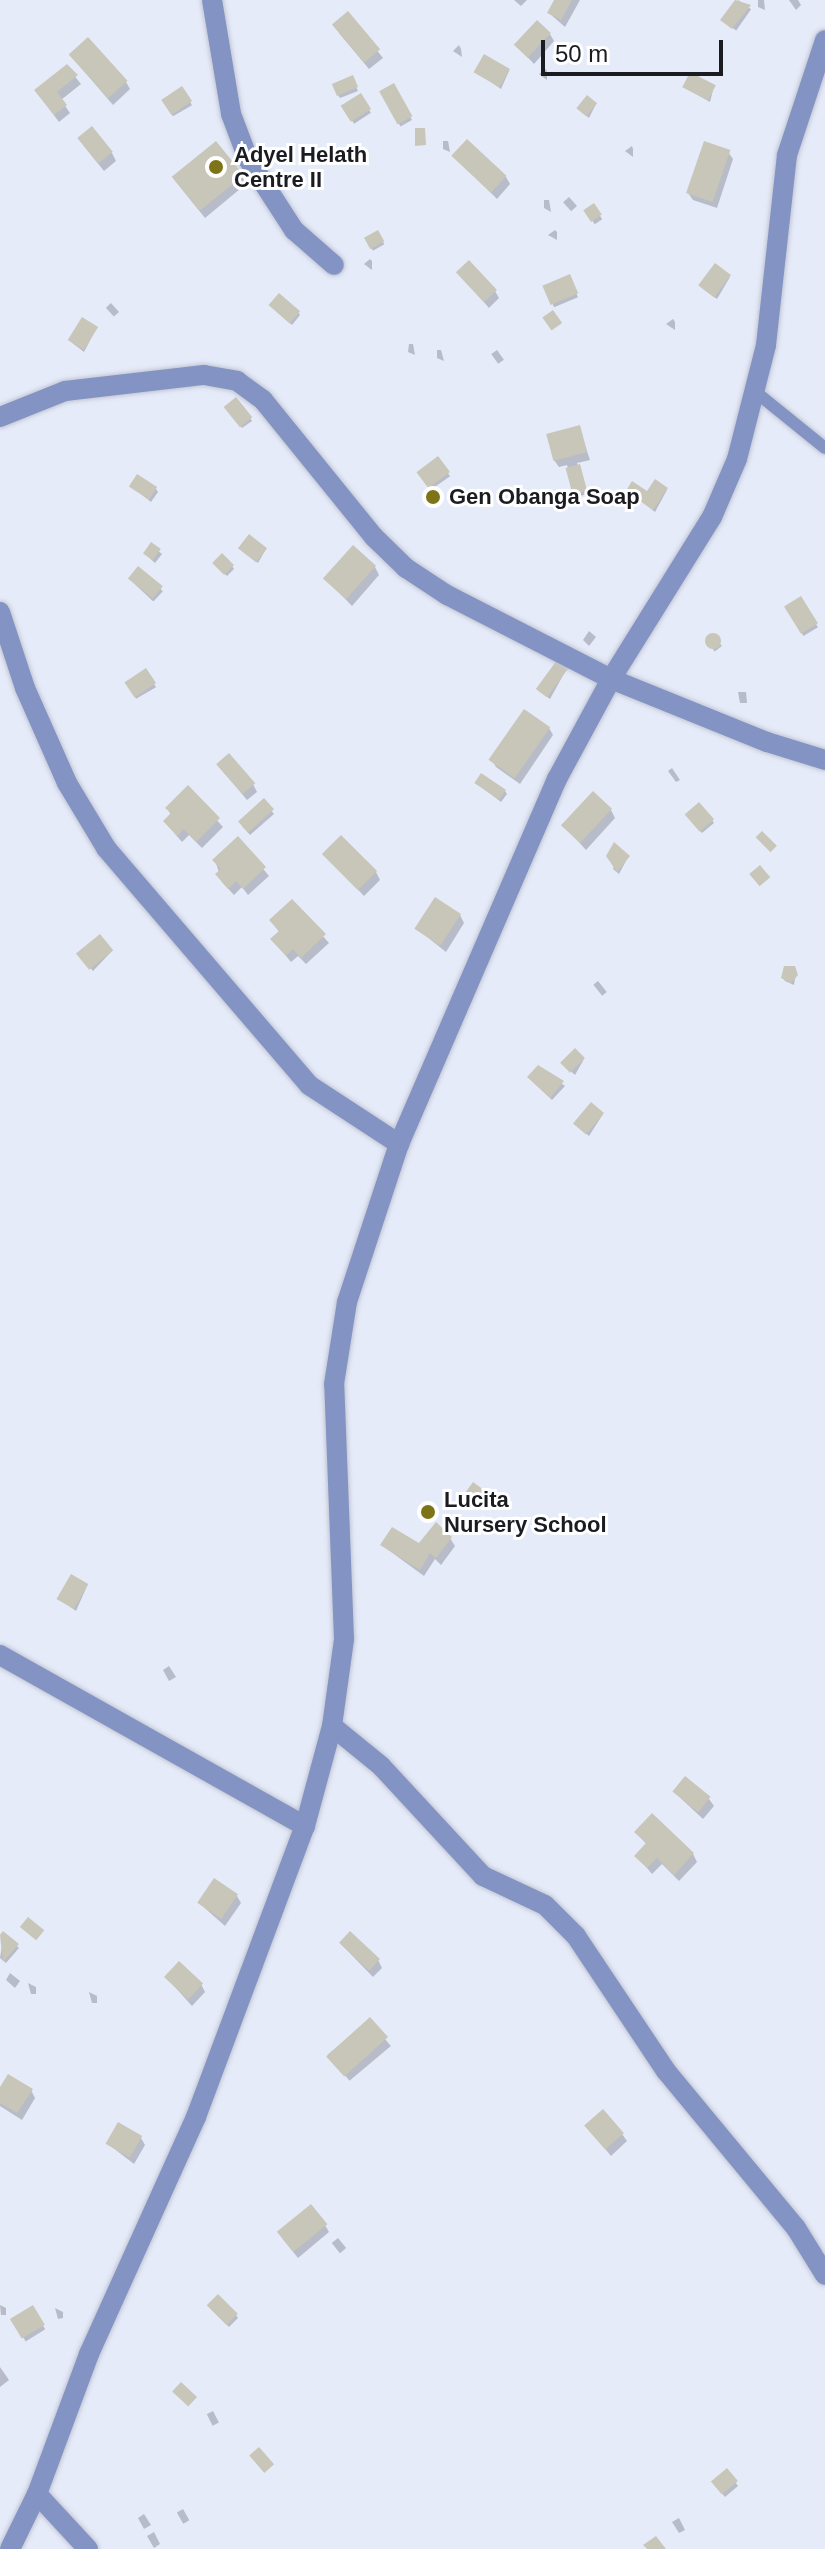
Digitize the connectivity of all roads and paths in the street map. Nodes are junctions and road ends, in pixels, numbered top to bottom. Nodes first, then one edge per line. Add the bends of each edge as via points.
1 (212, 0) edge
2 (825, 40) edge
3 (334, 265) dead end
4 (757, 393) junction
5 (0, 417) edge
6 (825, 448) edge
7 (0, 612) edge
8 (611, 679) junction
9 (825, 760) edge
10 (399, 1144) junction
11 (0, 1655) edge
12 (332, 1726) junction
13 (305, 1826) junction
14 (825, 2275) edge
15 (37, 2494) junction
16 (10, 2549) edge
17 (88, 2549) edge

1 - 3 street via 231,114 248,159 294,230
2 - 4 street via 798,112 779,190
4 - 6 lane
4 - 8 street via 712,517
5 - 8 street via 65,391 204,375 237,381 263,400 374,537 406,568 447,595
7 - 10 street via 67,783 106,848 309,1085
8 - 9 street
8 - 10 street via 557,779
10 - 12 street via 338,1340 333,1446 344,1639
11 - 13 street
12 - 13 street
12 - 14 street via 381,1766 483,1876 545,1905 576,1936 666,2071 786,2216
13 - 15 street via 196,2117 89,2354
15 - 16 street
15 - 17 street

